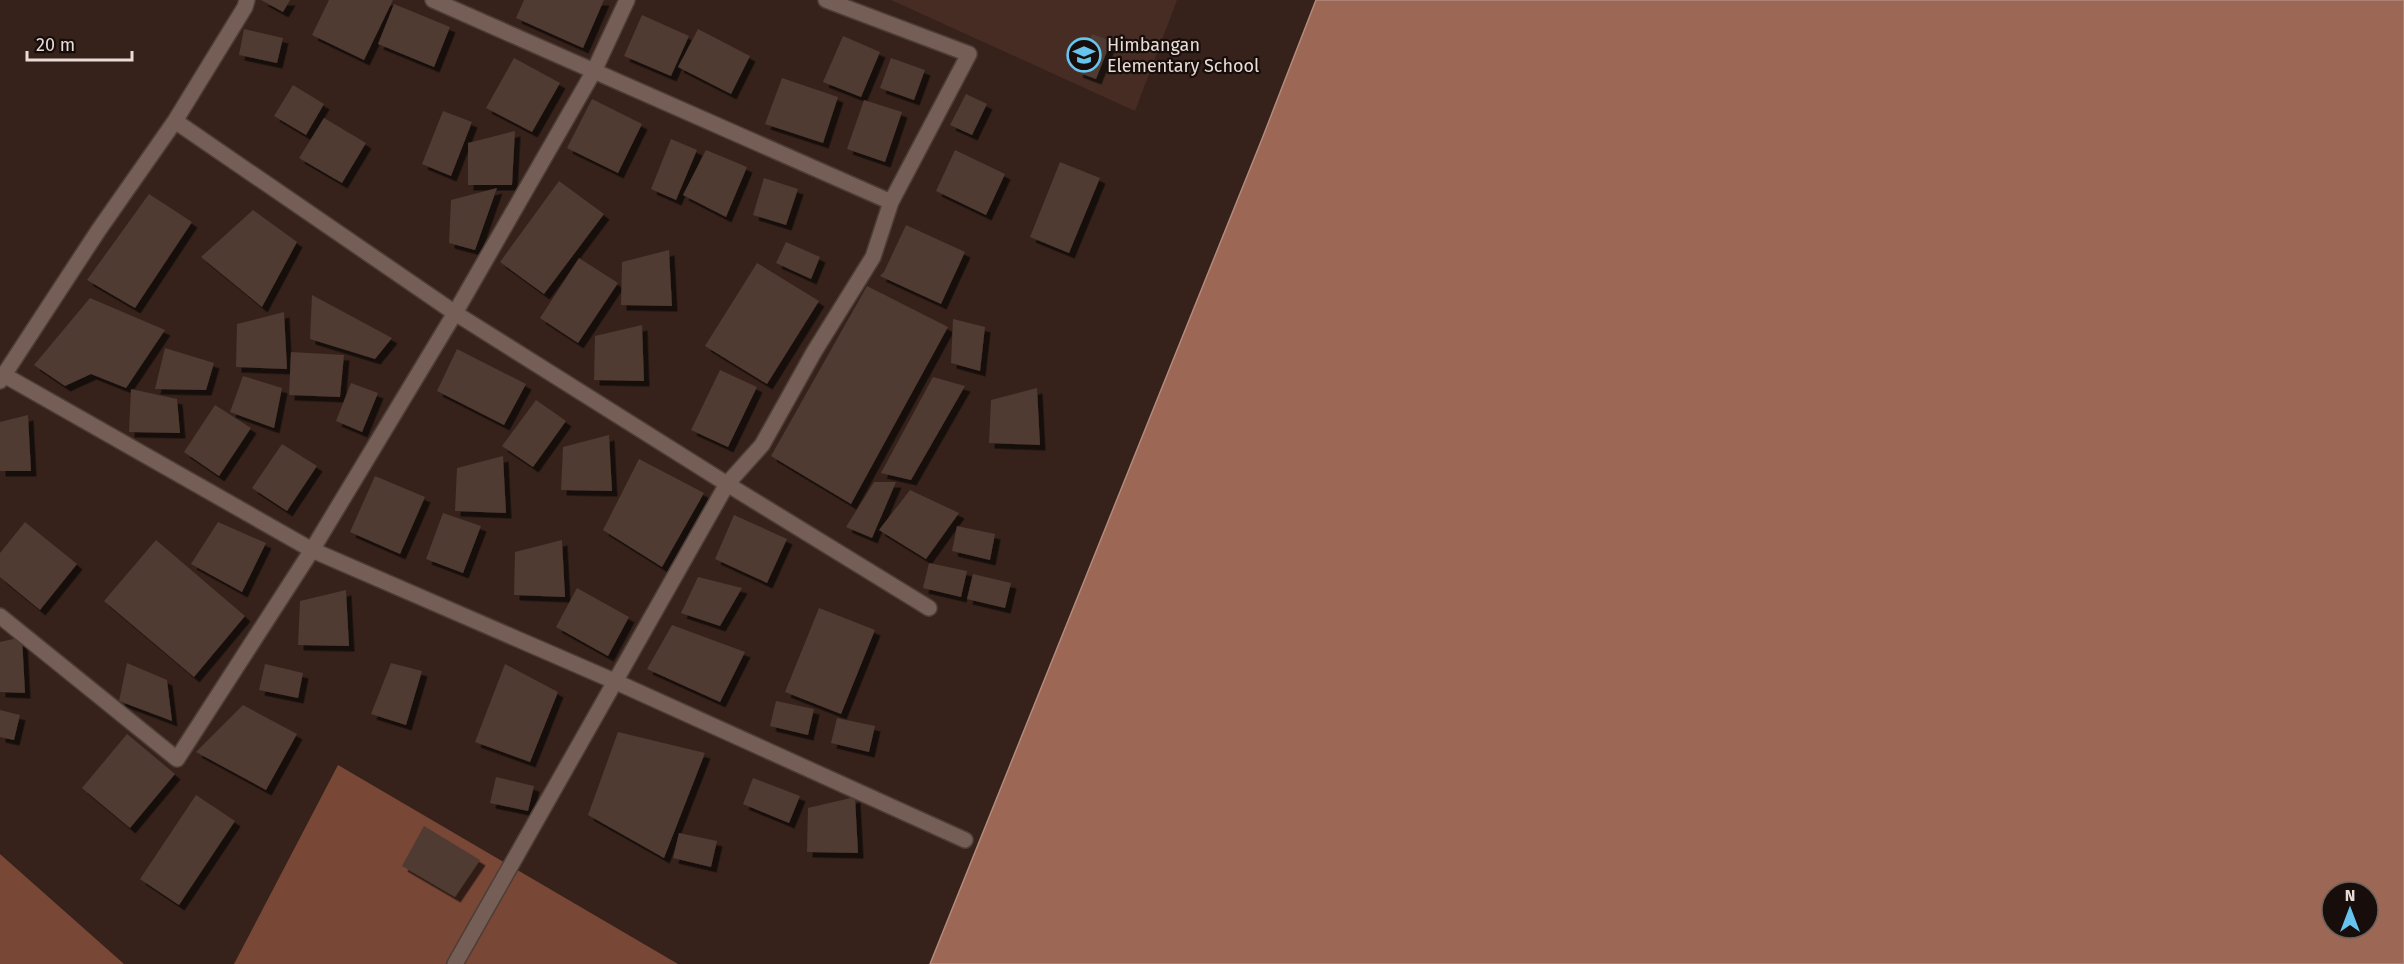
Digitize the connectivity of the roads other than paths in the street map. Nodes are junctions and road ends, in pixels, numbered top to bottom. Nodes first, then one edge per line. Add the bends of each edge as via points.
1 (247, 0) edge
2 (433, 0) edge
3 (627, 0) edge
4 (826, 0) edge
5 (594, 71) junction
6 (175, 121) junction
7 (891, 202) junction
8 (455, 313) junction
9 (2, 378) edge
10 (727, 484) junction
11 (312, 550) junction
12 (929, 608) dead end
13 (0, 616) edge
14 (614, 681) junction
15 (965, 840) dead end
16 (455, 964) edge

1 - 6 street
2 - 5 street
3 - 5 street
4 - 7 street via 969,54
5 - 7 street
5 - 8 street
6 - 8 street
6 - 9 street
7 - 10 street via 873,257 762,445
8 - 10 street
8 - 11 street
9 - 11 street
10 - 12 street
10 - 14 street
11 - 13 street via 177,759
11 - 14 street
14 - 15 street
14 - 16 street

